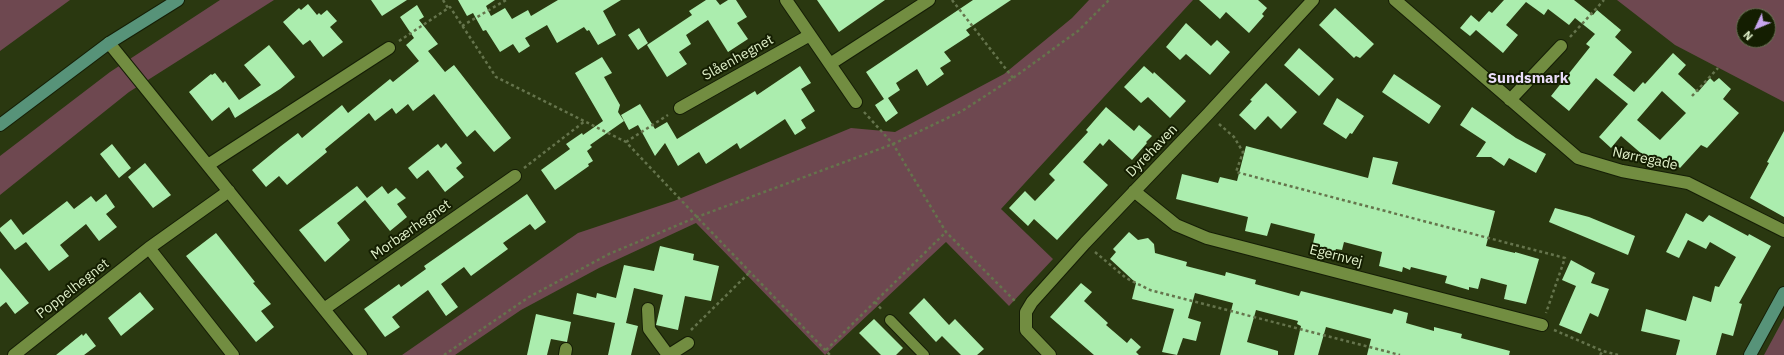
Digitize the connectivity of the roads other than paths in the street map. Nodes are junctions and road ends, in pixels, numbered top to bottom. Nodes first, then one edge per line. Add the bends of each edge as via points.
1 (178, 0) edge
2 (786, 0) edge
3 (929, 0) edge
4 (1314, 0) edge
5 (1396, 0) edge
6 (810, 35) junction
7 (109, 43) junction
8 (1561, 46) road end
9 (389, 48) road end
10 (830, 64) junction
11 (1510, 100) junction
12 (856, 102) road end
13 (680, 108) road end
14 (0, 125) edge
15 (208, 165) junction
16 (515, 176) road end
17 (1134, 190) junction
18 (229, 191) junction
19 (1784, 231) edge
20 (149, 248) junction
21 (1784, 293) edge
22 (324, 309) junction
23 (648, 309) dead end
24 (890, 320) dead end
25 (1542, 325) road end
26 (677, 352) edge
27 (16, 354) edge
28 (233, 355) edge
29 (361, 355) edge
30 (924, 355) edge
31 (1050, 355) edge
32 (1750, 355) edge

1 - 7 street
2 - 6 street
3 - 10 street
4 - 17 street, Dyrehaven
5 - 11 street, Nørregade
6 - 10 street
6 - 13 street, Slåenhegnet
7 - 14 street
7 - 15 street
8 - 11 street
9 - 15 street
10 - 12 street
11 - 19 street, Nørregade via 1578,158 1622,171 1688,183
15 - 18 street
16 - 22 street, Morbærhegnet
17 - 25 street, Egernvej via 1176,225 1207,238
17 - 31 street, Dyrehaven via 1032,302 1026,312 1026,330
18 - 20 street, Poppelhegnet
18 - 22 street
20 - 27 street, Poppelhegnet
20 - 28 street
21 - 32 street
22 - 29 street
23 - 26 street via 649,329
24 - 30 lane

